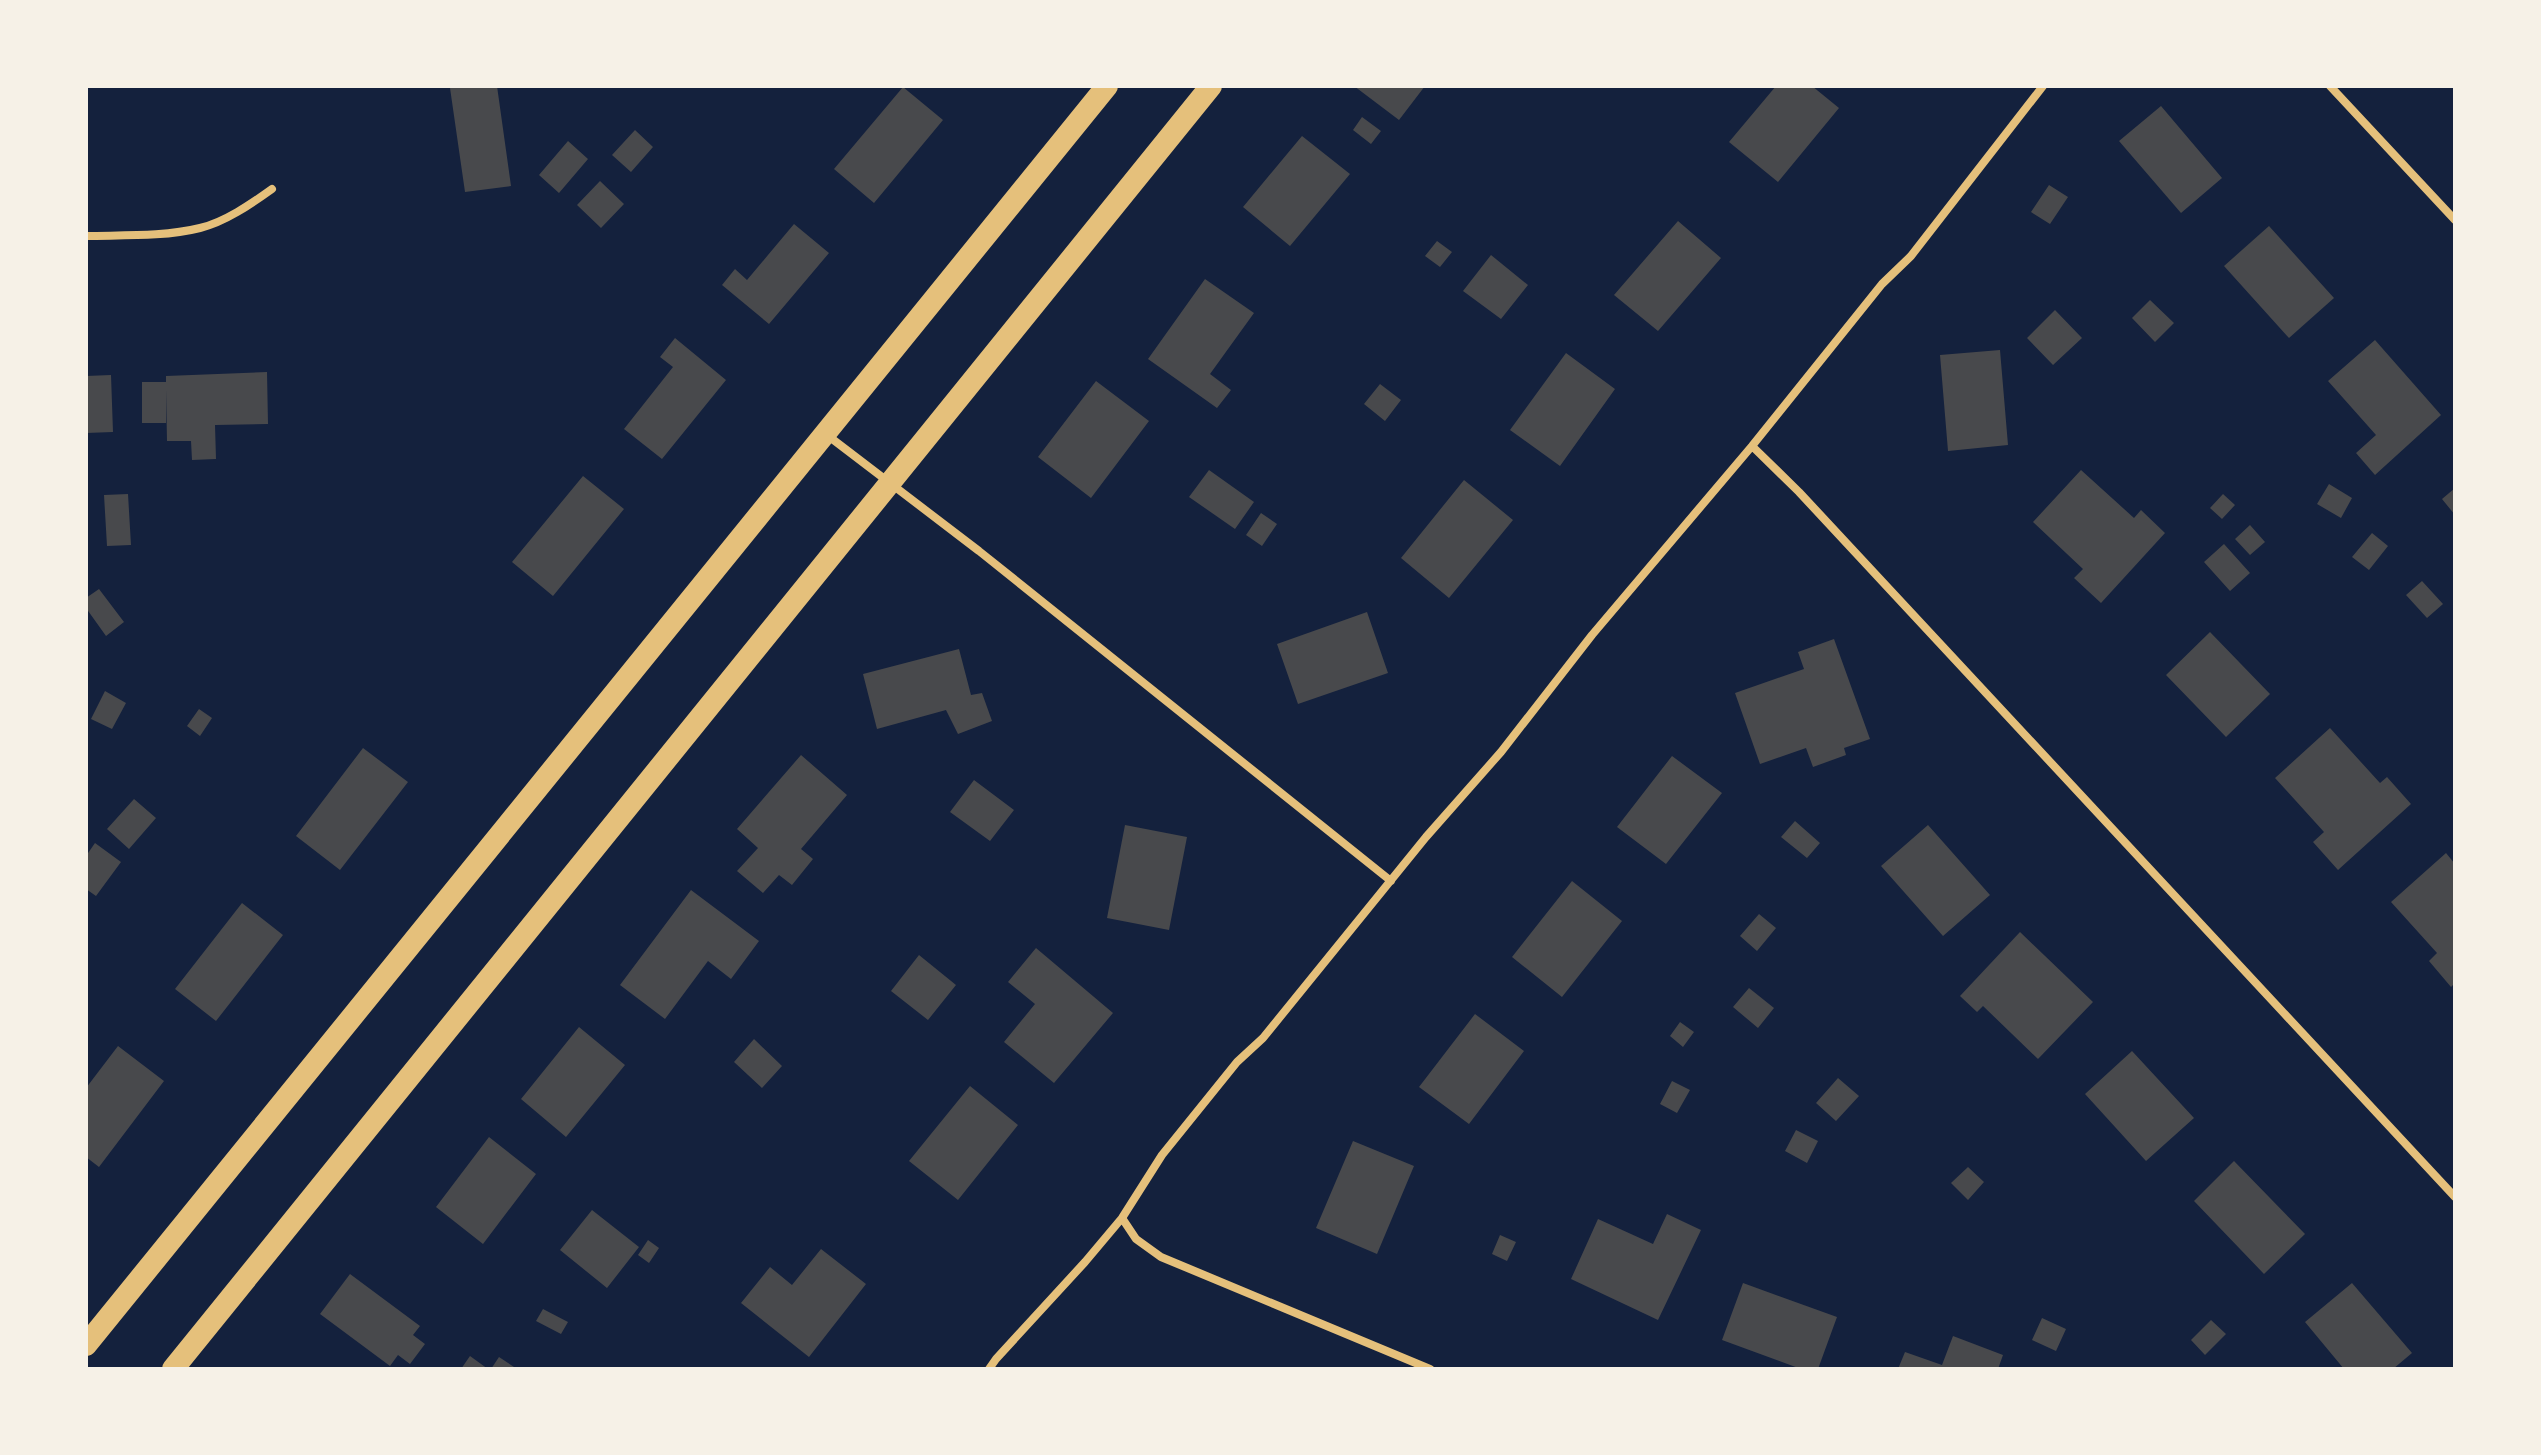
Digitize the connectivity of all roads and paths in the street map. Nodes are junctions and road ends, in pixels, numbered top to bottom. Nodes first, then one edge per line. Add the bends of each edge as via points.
1 (1107, 86) edge
2 (1211, 86) edge
3 (2043, 86) edge
4 (2330, 86) edge
5 (272, 189) dead end
6 (2455, 220) edge
7 (86, 236) edge
8 (825, 433) junction
9 (1752, 446) junction
10 (890, 483) junction
11 (1391, 881) junction
12 (2455, 1197) edge
13 (1122, 1218) junction
14 (86, 1345) edge
15 (173, 1369) edge
16 (989, 1369) edge
17 (1430, 1369) edge

1 - 8 highway
2 - 10 highway
3 - 9 street via 1911,256 1882,284
4 - 6 street
5 - 7 street via 203,228
8 - 10 street
8 - 14 highway
9 - 11 street
9 - 12 street
10 - 11 street
10 - 15 highway
11 - 13 street via 1162,1155
13 - 16 street
13 - 17 street via 1136,1239 1161,1257

